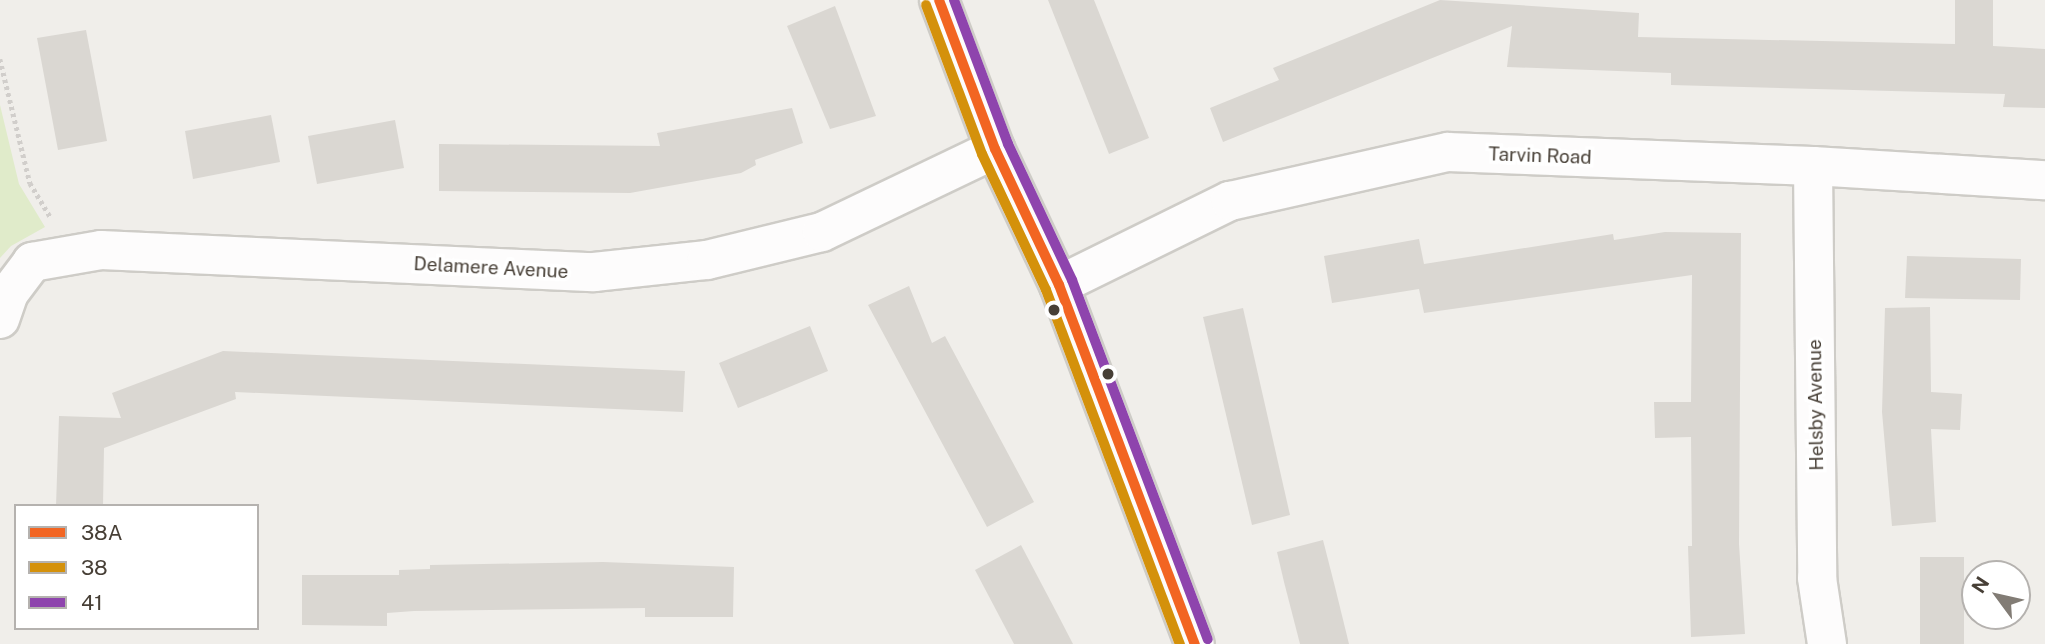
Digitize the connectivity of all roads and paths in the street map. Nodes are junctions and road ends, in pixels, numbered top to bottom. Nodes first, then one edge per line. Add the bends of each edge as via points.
1 (939, 0) edge
2 (0, 59) edge
3 (995, 149) junction
4 (1813, 166) junction
5 (2045, 180) edge
6 (73, 253) junction
7 (1059, 285) junction
8 (3, 300) edge
9 (1195, 644) edge
10 (1827, 644) edge

1 - 3 street
2 - 6 path via 30,183
3 - 6 street, Delamere Avenue via 822,232 708,260 594,272 101,250
3 - 7 street
4 - 5 street, Tarvin Road
4 - 7 street, Tarvin Road via 1448,152 1230,201
4 - 10 street, Helsby Avenue via 1817,578
6 - 8 street, Delamere Avenue via 32,262
7 - 9 street

